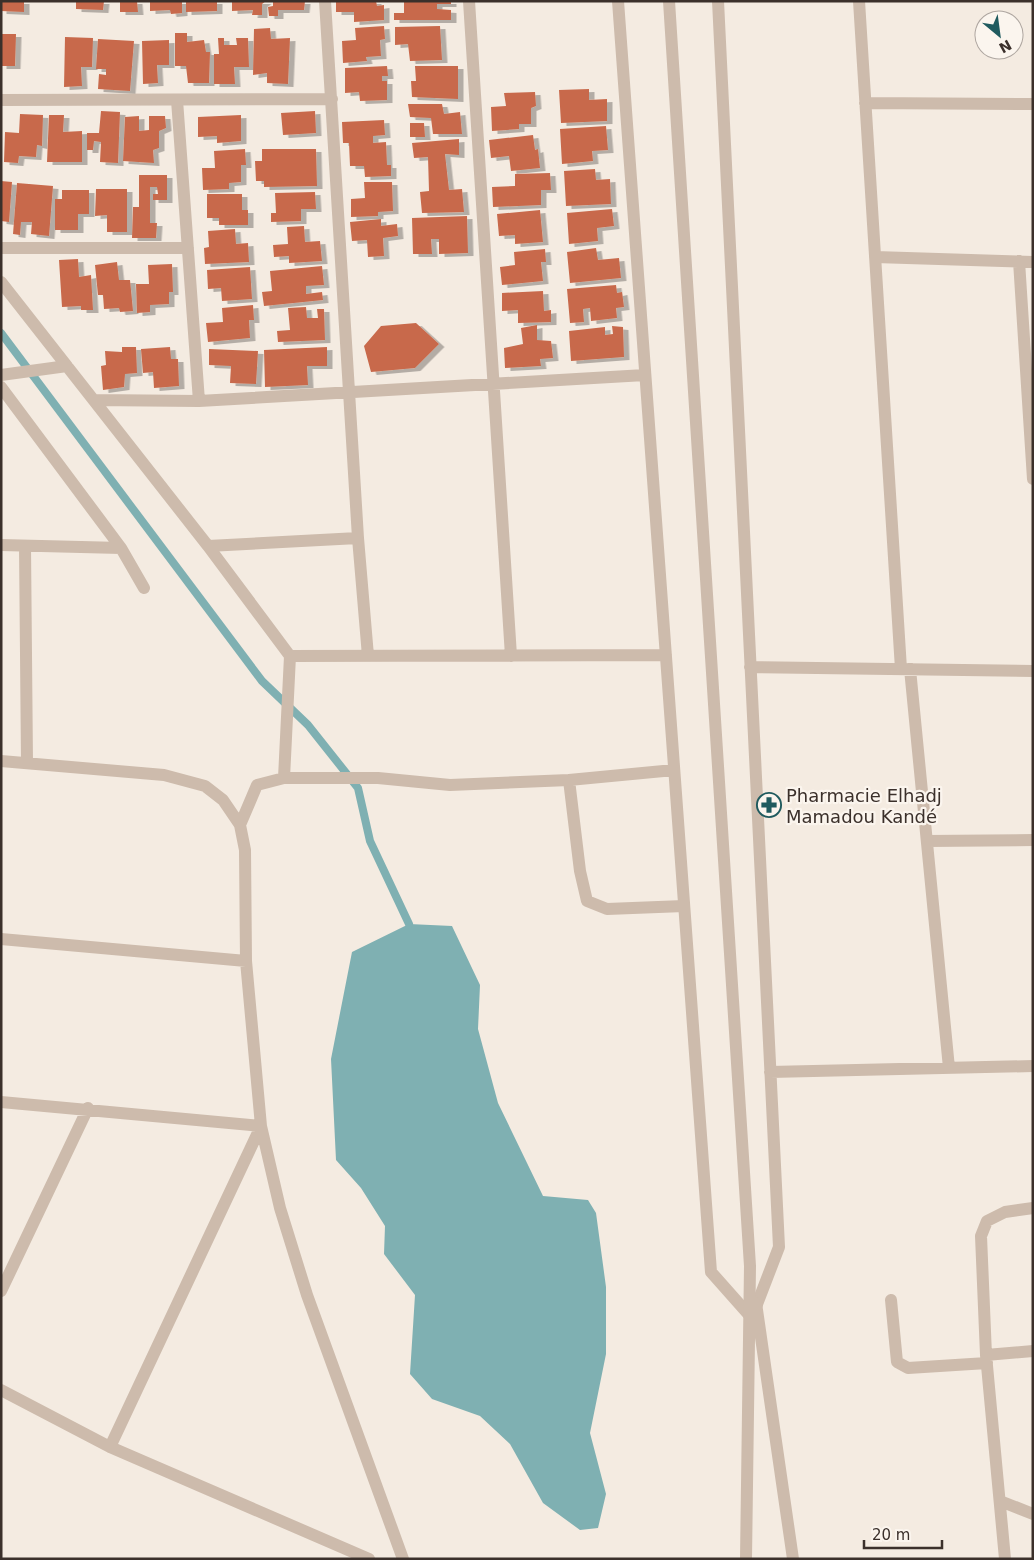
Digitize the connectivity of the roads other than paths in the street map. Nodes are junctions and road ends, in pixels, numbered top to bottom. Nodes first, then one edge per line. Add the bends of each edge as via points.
1 (325, 1) edge
2 (469, 1) edge
3 (618, 1) edge
4 (669, 1) edge
5 (718, 1) edge
6 (859, 1) edge
7 (332, 99) junction
8 (1, 100) edge
9 (177, 100) junction
10 (866, 103) junction
11 (1033, 104) edge
12 (1, 248) edge
13 (188, 248) junction
14 (875, 257) junction
15 (1019, 262) junction
16 (1033, 262) edge
17 (1, 282) edge
18 (68, 366) junction
19 (1, 375) edge
20 (645, 375) junction
21 (492, 384) junction
22 (1, 388) edge
23 (349, 392) junction
24 (94, 400) junction
25 (199, 401) junction
26 (1033, 479) edge
27 (358, 538) junction
28 (1, 545) edge
29 (25, 546) junction
30 (208, 546) junction
31 (121, 548) junction
32 (144, 588) dead end
33 (666, 655) junction
34 (290, 656) junction
35 (368, 656) junction
36 (511, 656) junction
37 (750, 668) junction
38 (906, 669) junction
39 (1033, 671) edge
40 (1, 761) edge
41 (27, 763) junction
42 (674, 770) junction
43 (284, 778) junction
44 (569, 780) junction
45 (240, 825) junction
46 (1033, 840) edge
47 (927, 841) junction
48 (684, 906) junction
49 (1, 939) edge
50 (246, 961) junction
51 (1033, 1066) edge
52 (949, 1068) junction
53 (770, 1072) junction
54 (1, 1102) edge
55 (88, 1108) junction
56 (261, 1126) junction
57 (1033, 1208) edge
58 (1, 1291) edge
59 (890, 1300) dead end
60 (753, 1311) junction
61 (1033, 1351) edge
62 (987, 1359) junction
63 (1, 1390) edge
64 (110, 1447) junction
65 (1000, 1501) junction
66 (1033, 1514) edge
67 (370, 1559) edge
68 (403, 1559) edge
69 (746, 1559) edge
70 (793, 1559) edge
71 (1005, 1559) edge

1 - 7 street
2 - 21 street
3 - 20 street
4 - 60 street
5 - 37 street
6 - 10 street
7 - 9 street
7 - 23 street
8 - 9 street
9 - 13 street
10 - 11 street
10 - 14 street
12 - 13 street
13 - 25 street
14 - 15 street
14 - 38 street
15 - 16 street
15 - 26 street
17 - 18 street
18 - 19 street
18 - 24 street
20 - 21 street
20 - 33 street
21 - 23 street
21 - 36 street
22 - 31 street
23 - 25 street
23 - 27 street
24 - 25 street
24 - 30 street
27 - 30 street
27 - 35 street
28 - 29 street
29 - 31 street
29 - 41 street
30 - 34 street
31 - 32 street
33 - 36 street
33 - 42 street
34 - 35 street
34 - 43 street
35 - 36 street
37 - 38 street
37 - 53 street
38 - 39 street
38 - 47 street
40 - 41 street
41 - 45 street via 164,775 205,786 224,800
42 - 44 street
42 - 48 street
43 - 44 street via 378,778 450,785
43 - 45 street via 257,785
44 - 48 street via 580,871 587,901 607,909
45 - 50 street via 245,850
46 - 47 street
47 - 52 street
48 - 60 street via 711,1272
49 - 50 street
50 - 56 street
51 - 52 street
52 - 53 street
53 - 60 street via 779,1247
54 - 55 street
55 - 56 street
55 - 58 street
56 - 64 street
56 - 68 street via 280,1208 306,1294
57 - 62 street via 1005,1212 987,1221 981,1236
59 - 62 street via 897,1362 908,1368
60 - 69 street
60 - 70 street
61 - 62 street
62 - 65 street
63 - 64 street
64 - 67 street
65 - 66 street
65 - 71 street

